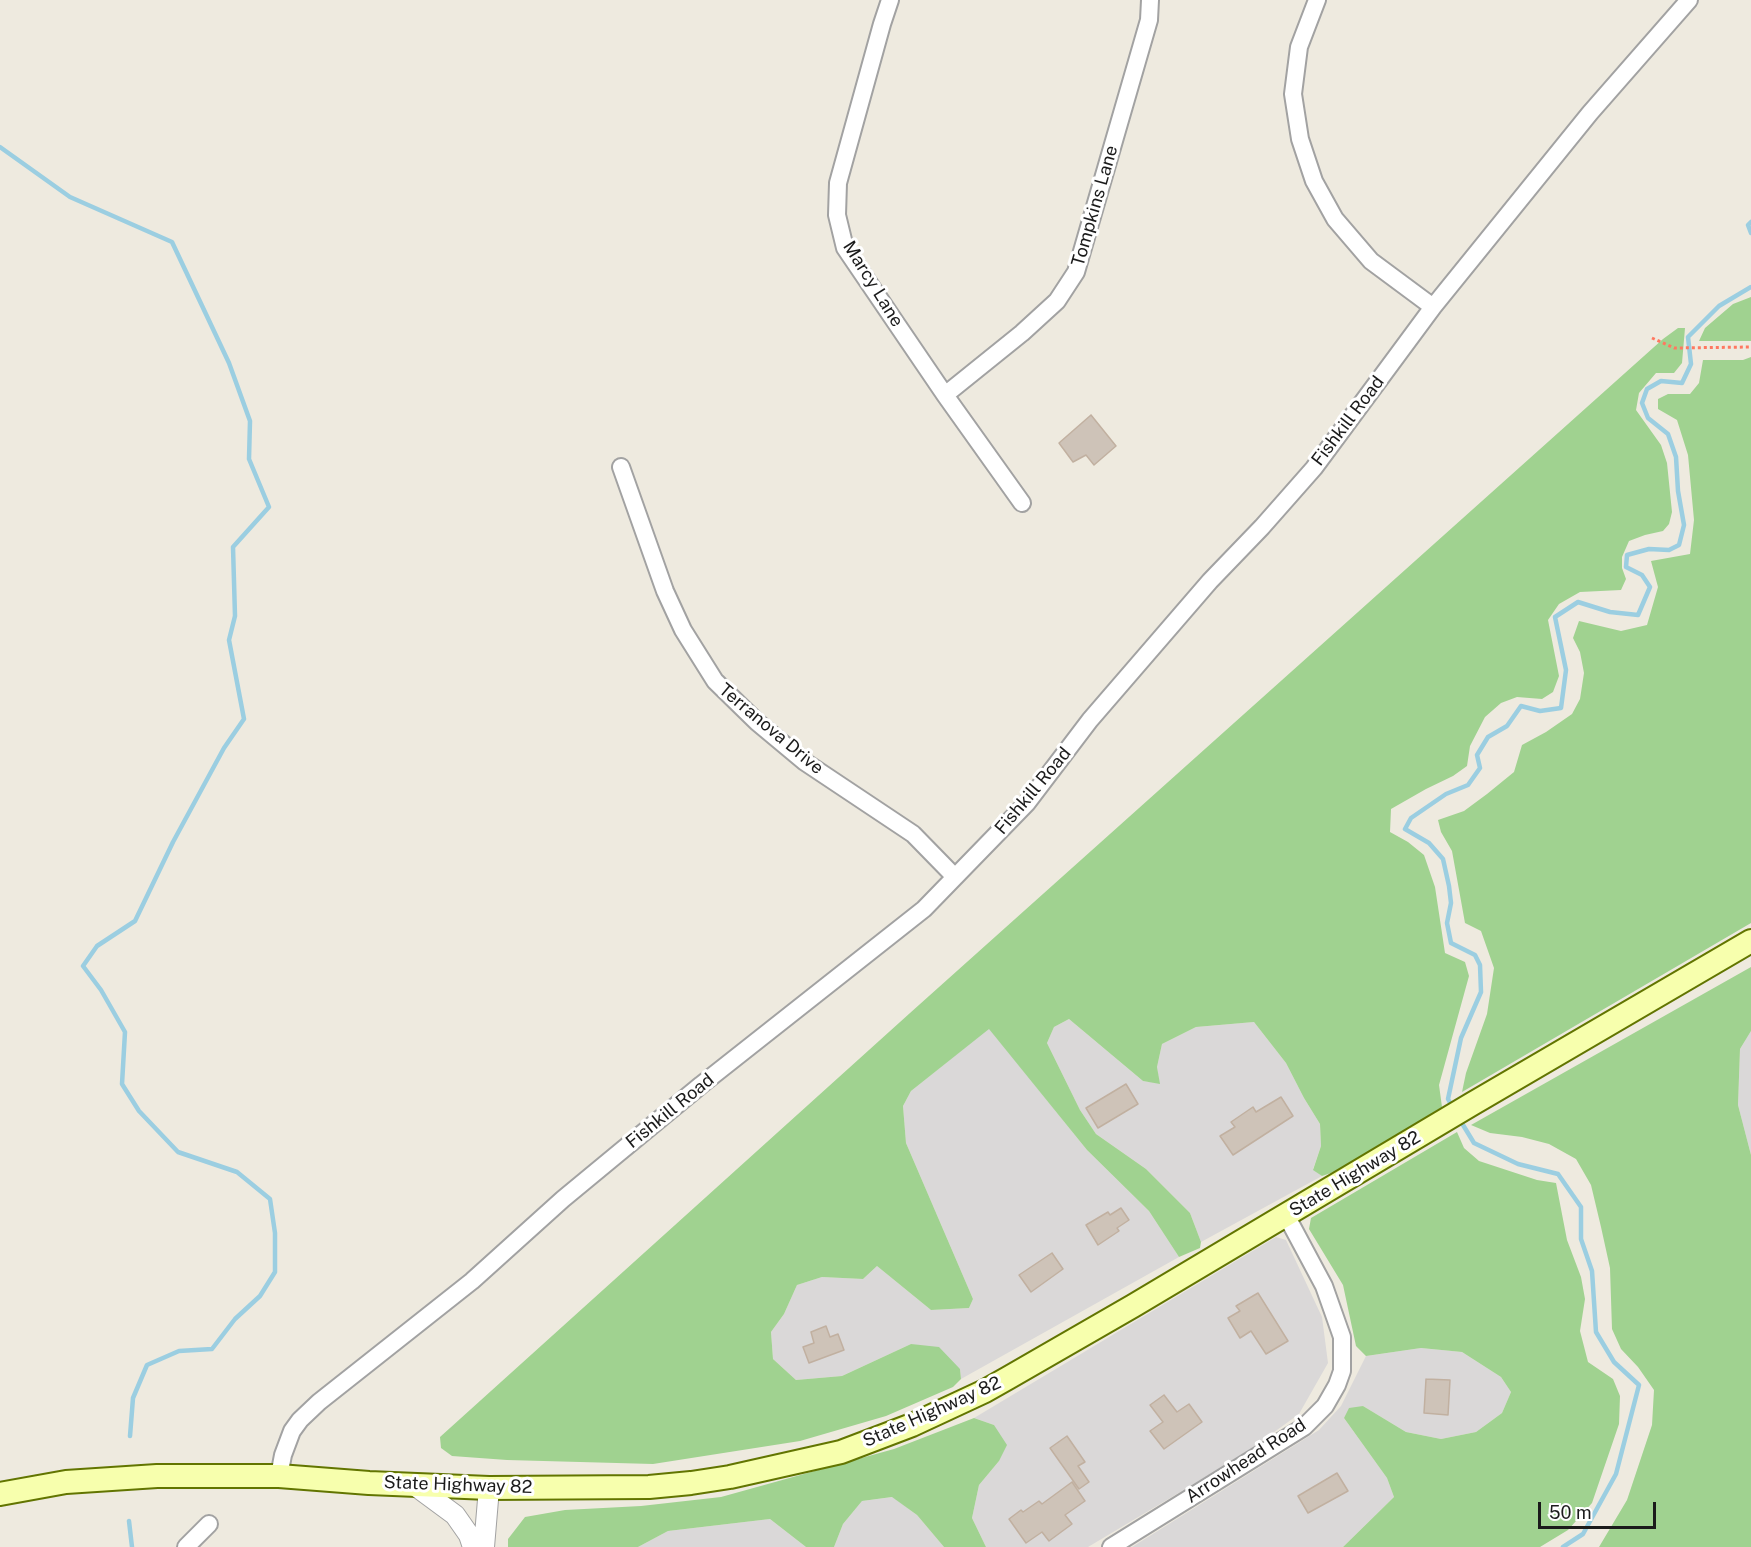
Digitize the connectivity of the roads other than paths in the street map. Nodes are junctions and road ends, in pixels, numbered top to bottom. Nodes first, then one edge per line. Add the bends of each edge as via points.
1 (890, 0) edge
2 (1150, 0) edge
3 (1317, 0) edge
4 (1689, 0) edge
5 (1433, 307) junction
6 (945, 394) junction
7 (621, 466) dead end
8 (1022, 503) dead end
9 (955, 877) junction
10 (1751, 941) edge
11 (1286, 1215) junction
12 (279, 1476) junction
13 (413, 1484) junction
14 (489, 1488) junction
15 (0, 1494) edge
16 (209, 1524) dead end
17 (186, 1547) edge
18 (472, 1547) edge
19 (483, 1547) edge
20 (1111, 1547) edge

1 - 6 street, Marcy Lane via 838,183 837,216 845,248
2 - 6 street, Tompkins Lane via 1149,20 1076,272 1057,301
3 - 5 street via 1299,47 1293,94 1300,139 1314,181 1335,219 1371,261
4 - 5 street, Fishkill Road via 1590,113
5 - 9 street, Fishkill Road via 1314,468 1090,720 1027,803
6 - 8 street, Marcy Lane
7 - 9 street, Terranova Drive via 665,591 683,630 715,681 806,762 913,834
9 - 12 street, Fishkill Road via 924,909 701,1085 562,1200 472,1281 319,1402 292,1431
10 - 11 main road, State Highway 82
11 - 14 main road, State Highway 82 via 985,1391 841,1452 691,1483
11 - 20 street, Arrowhead Road via 1324,1286 1342,1337 1342,1371 1337,1385 1325,1406 1304,1427
12 - 13 main road, State Highway 82
12 - 15 main road, State Highway 82 via 157,1476 66,1482
13 - 14 main road, State Highway 82
13 - 18 street via 454,1515 469,1535
14 - 19 street
16 - 17 street

